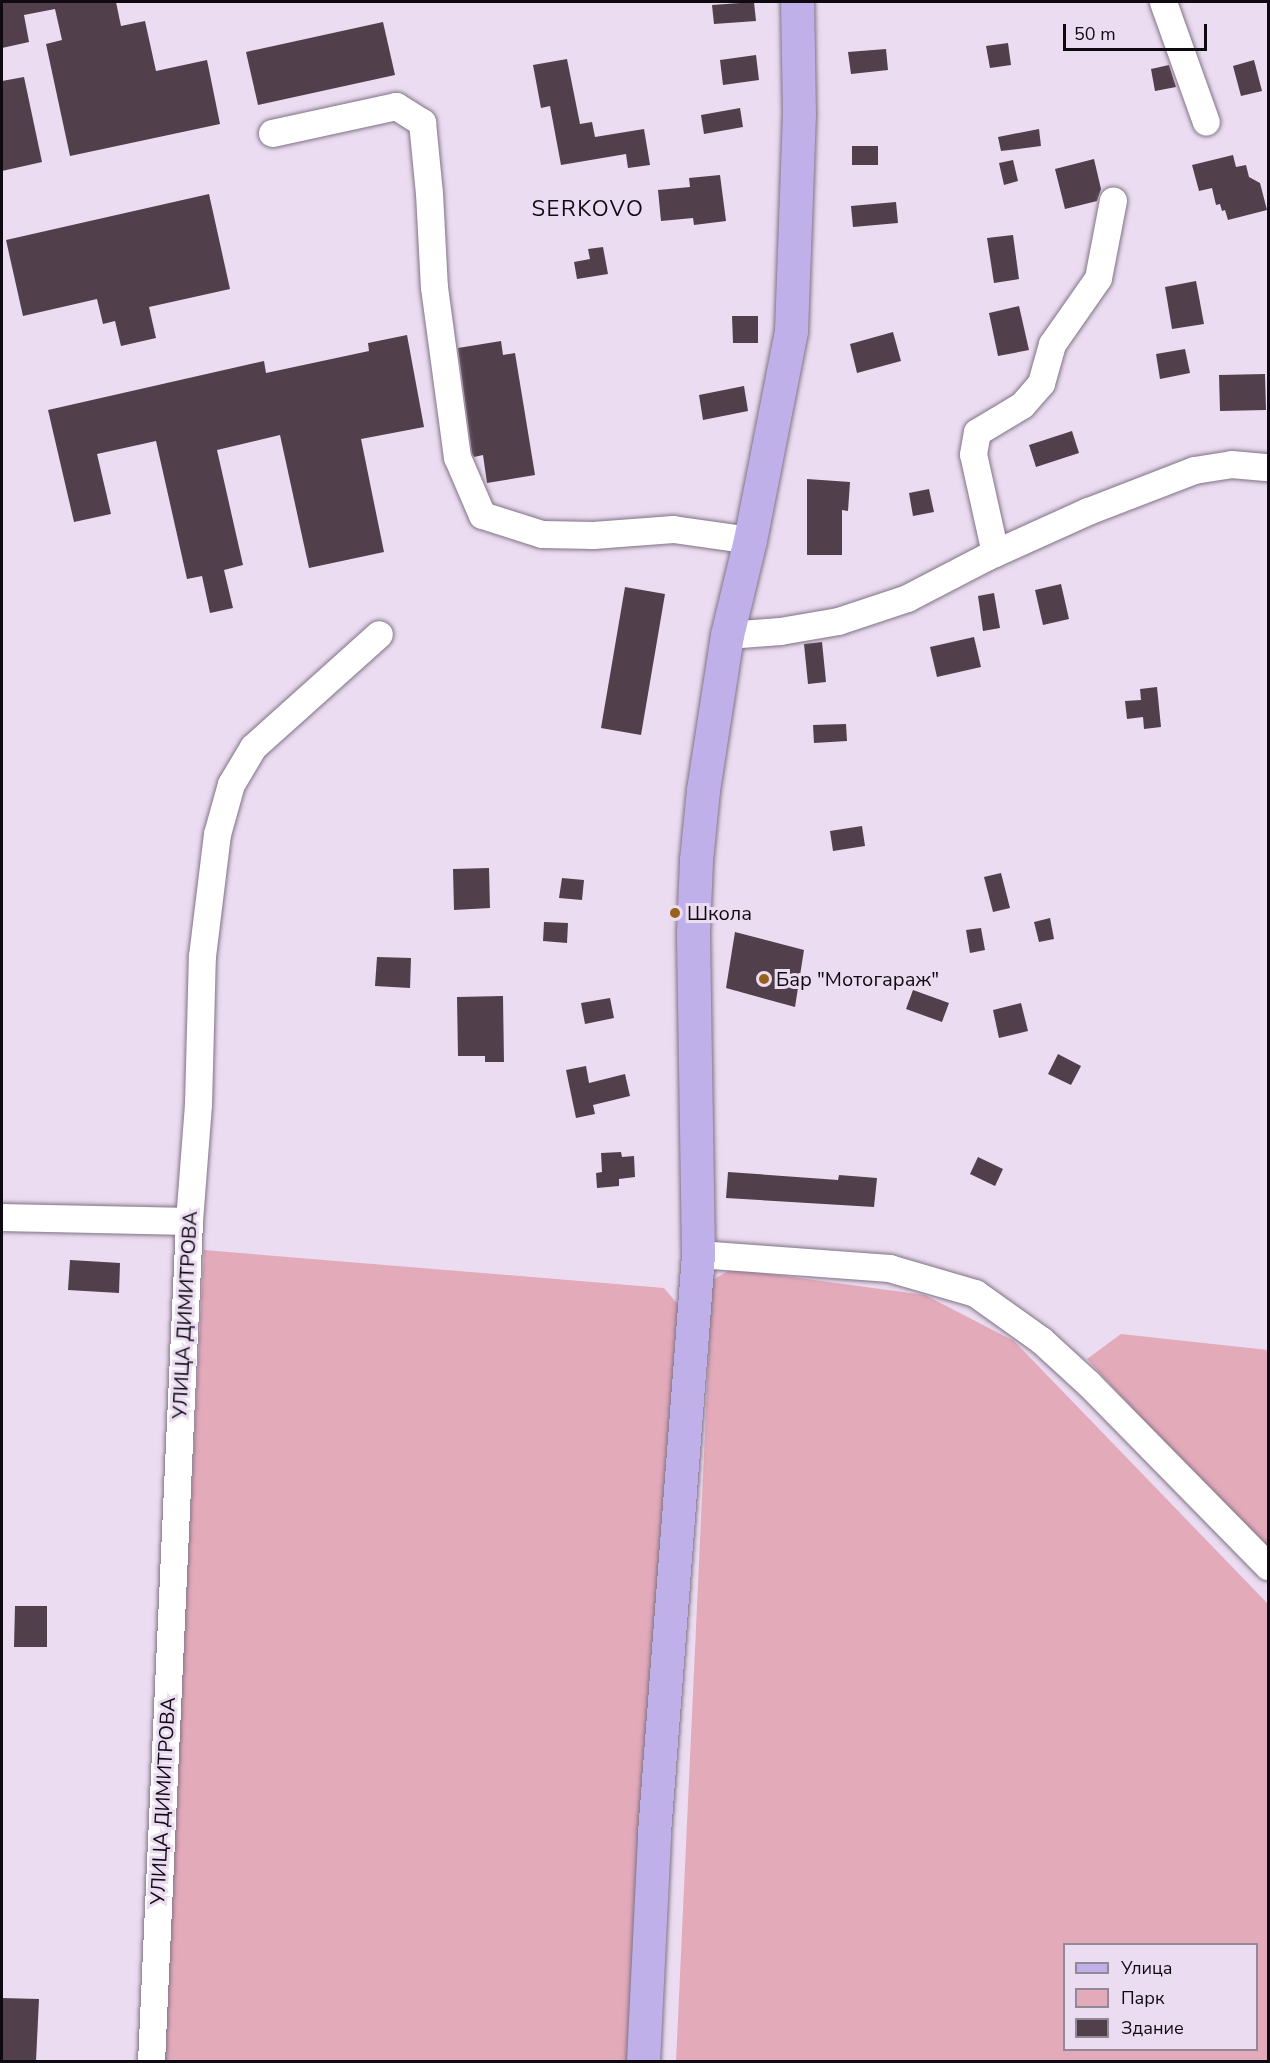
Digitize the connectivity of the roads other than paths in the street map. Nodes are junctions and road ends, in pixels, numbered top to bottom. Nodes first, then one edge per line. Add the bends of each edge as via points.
1 (797, 2) edge
2 (1163, 2) edge
3 (1206, 122) dead end
4 (272, 133) dead end
5 (1113, 200) dead end
6 (1269, 467) edge
7 (750, 540) junction
8 (995, 553) junction
9 (379, 634) dead end
10 (727, 635) junction
11 (2, 1217) edge
12 (189, 1221) junction
13 (698, 1254) junction
14 (1269, 1566) edge
15 (151, 2061) edge
16 (643, 2061) edge

1 - 7 main road via 799,114 791,330
2 - 3 street
4 - 7 street via 396,106 422,122 434,287 457,457 482,515 542,534 673,530
5 - 8 street via 1098,278 1052,344 1041,383 1022,405 977,432 973,454
6 - 8 street via 1231,464 1194,470
7 - 10 main road
8 - 10 street via 907,598 838,621
9 - 12 street, УЛИЦА ДИМИТРОВА via 253,747 231,784 217,834 202,956 198,1104
10 - 13 main road via 696,860 693,942
11 - 12 street
12 - 15 street, УЛИЦА ДИМИТРОВА
13 - 14 street via 889,1268 975,1293 1041,1340 1088,1383
13 - 16 main road via 654,1833

